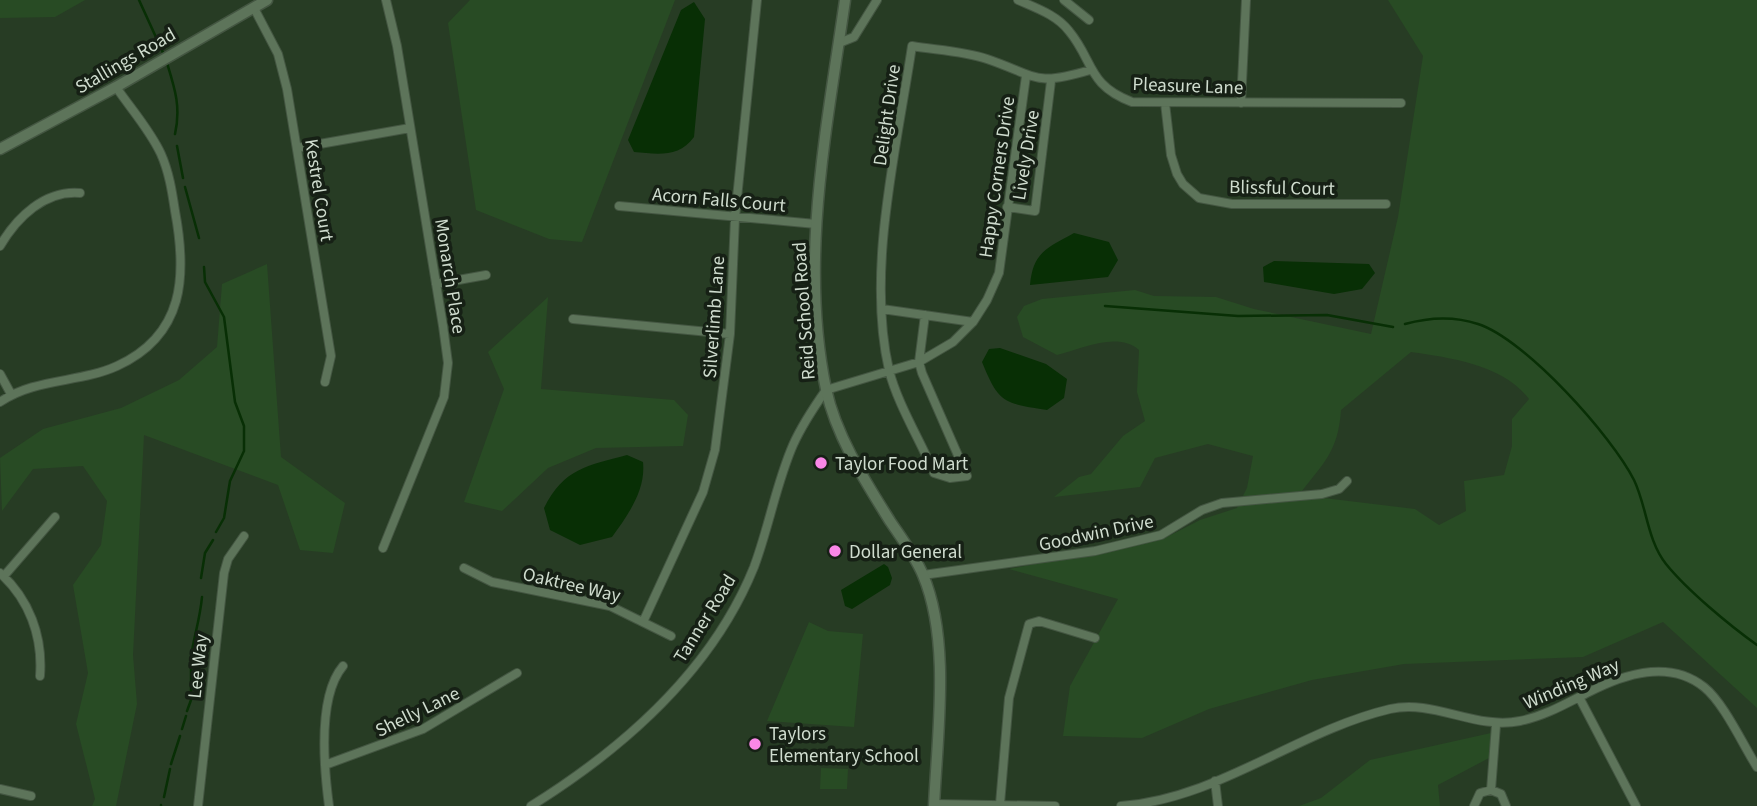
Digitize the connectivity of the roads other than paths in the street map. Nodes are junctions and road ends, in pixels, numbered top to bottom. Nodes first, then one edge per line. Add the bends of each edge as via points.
1 (267, 0) edge
2 (386, 0) edge
3 (757, 0) edge
4 (845, 0) edge
5 (877, 0) edge
6 (1018, 0) edge
7 (1064, 0) edge
8 (1247, 0) edge
9 (254, 8) junction
10 (1089, 20) dead end
11 (839, 43) junction
12 (1090, 70) junction
13 (1026, 76) junction
14 (1051, 81) junction
15 (116, 87) junction
16 (1165, 103) junction
17 (1241, 103) junction
18 (1401, 103) dead end
19 (411, 128) junction
20 (297, 148) junction
21 (0, 149) edge
22 (80, 193) dead end
23 (1386, 204) dead end
24 (619, 206) dead end
25 (1007, 207) junction
26 (735, 218) junction
27 (816, 224) junction
28 (0, 246) edge
29 (486, 275) dead end
30 (436, 284) junction
31 (882, 309) junction
32 (925, 316) junction
33 (573, 319) dead end
34 (973, 322) junction
35 (730, 334) junction
36 (919, 362) junction
37 (890, 373) junction
38 (0, 374) edge
39 (326, 383) dead end
40 (826, 390) junction
41 (11, 394) junction
42 (0, 401) edge
43 (1347, 481) dead end
44 (55, 517) dead end
45 (244, 536) dead end
46 (383, 548) dead end
47 (464, 568) dead end
48 (2, 575) edge
49 (923, 575) junction
50 (643, 622) junction
51 (671, 636) dead end
52 (1095, 638) dead end
53 (344, 666) dead end
54 (517, 673) dead end
55 (40, 676) dead end
56 (1579, 696) junction
57 (1496, 725) junction
58 (325, 765) junction
59 (1757, 767) edge
60 (1215, 781) junction
61 (0, 789) edge
62 (1491, 790) junction
63 (31, 796) dead end
64 (1000, 804) edge
65 (934, 805) edge
66 (198, 806) edge
67 (329, 806) edge
68 (531, 806) edge
69 (1055, 806) edge
70 (1121, 806) edge
71 (1218, 806) edge
72 (1475, 806) edge
73 (1506, 806) edge
74 (1636, 806) edge

1 - 9 street, Stallings Road
2 - 19 street, Monarch Place
3 - 26 street, Silverlimb Lane
4 - 11 street, Reid School Road
5 - 11 street via 854,37
6 - 12 street, Pleasure Lane via 1070,31
7 - 10 street
8 - 17 street
9 - 15 street, Stallings Road
9 - 20 street, Kestrel Court via 283,69
11 - 27 street, Reid School Road
12 - 14 street, Delight Drive
12 - 16 street, Pleasure Lane via 1115,96 1132,102
13 - 14 street, Delight Drive
13 - 25 street, Happy Corners Drive
13 - 31 street, Delight Drive via 985,58 912,46 881,265
14 - 25 street, Lively Drive via 1035,211
15 - 21 street, Stallings Road
15 - 41 street via 155,141 167,171 183,255 177,299 158,334 129,360 100,372
16 - 17 street, Pleasure Lane
16 - 23 street, Blissful Court via 1177,174 1199,198 1232,204
17 - 18 street, Pleasure Lane
19 - 20 street
19 - 30 street, Monarch Place
20 - 39 street, Kestrel Court via 331,356
22 - 28 street via 61,193 41,202 19,220
24 - 26 street, Acorn Falls Court
25 - 34 street, Happy Corners Drive via 999,273
26 - 27 street, Acorn Falls Court
26 - 35 street, Silverlimb Lane
27 - 40 street, Reid School Road via 815,278
29 - 30 street
30 - 46 street, Monarch Place via 447,353 446,389
31 - 32 street
31 - 37 street, Delight Drive
32 - 34 street
32 - 36 street
33 - 35 street
34 - 36 street, Happy Corners Drive via 953,342
35 - 50 street, Silverlimb Lane via 715,450 703,492
36 - 37 street, Happy Corners Drive
36 - 37 street, Delight Drive via 967,476 950,478 934,473
37 - 40 street, Happy Corners Drive
38 - 41 street
40 - 49 street, Reid School Road via 858,467
40 - 68 street, Tanner Road via 793,445 753,568 708,647 670,695 622,742
41 - 42 street
43 - 49 street, Goodwin Drive via 1322,494 1252,498 1209,507 1161,535 1094,551
44 - 48 street
45 - 66 street, Lee Way via 224,573
47 - 50 street, Oaktree Way via 492,582 610,606
48 - 55 street via 32,617
49 - 65 street, Reid School Road via 932,603 937,649
50 - 51 street, Oaktree Way
52 - 64 street via 1040,621 1029,624 1009,698
53 - 58 street via 330,694
54 - 58 street, Shelly Lane via 424,729
56 - 57 street, Winding Way via 1538,716
56 - 59 street, Winding Way via 1641,672 1665,672 1693,681 1712,696
56 - 74 street
57 - 60 street, Winding Way via 1421,708 1393,709
57 - 62 street
58 - 67 street
60 - 70 street, Winding Way via 1168,799
60 - 71 street
61 - 63 street
62 - 72 street via 1480,793
62 - 73 street via 1501,794
64 - 65 street
64 - 69 street

